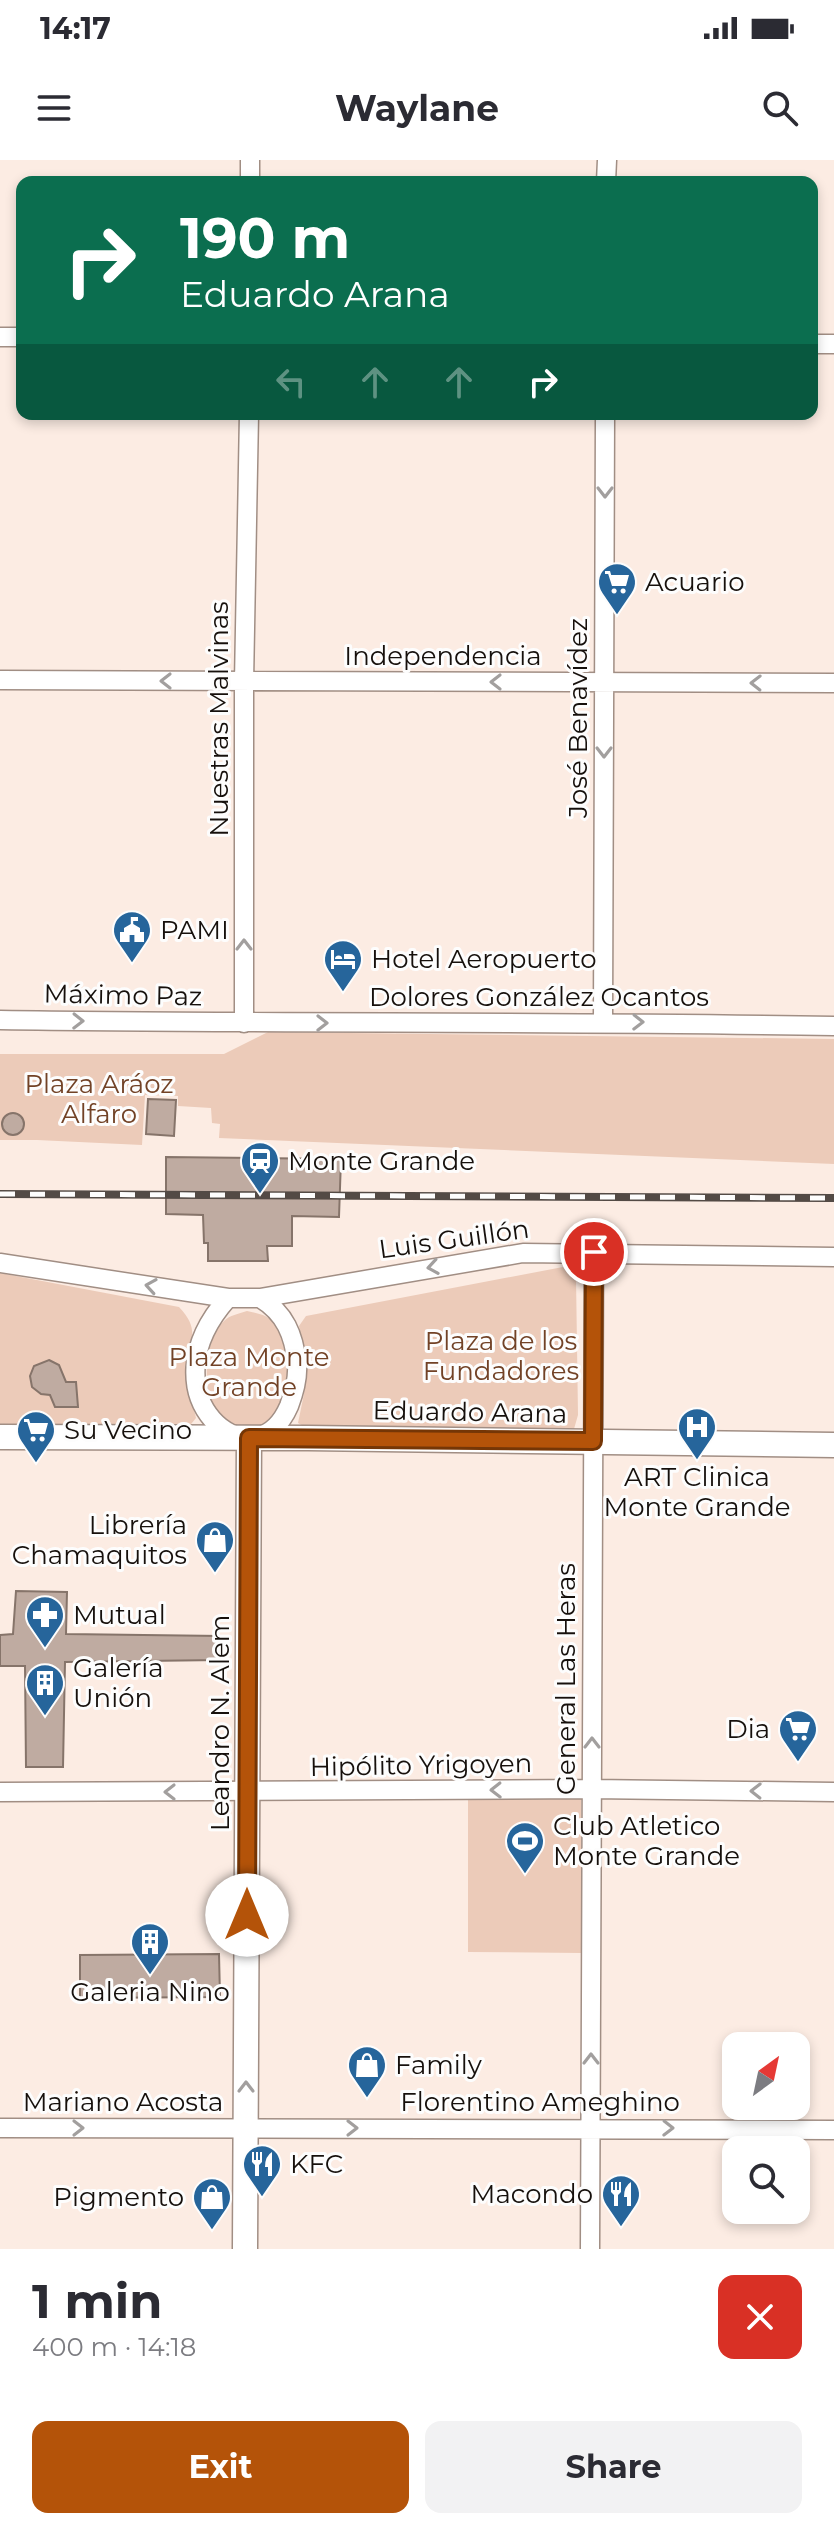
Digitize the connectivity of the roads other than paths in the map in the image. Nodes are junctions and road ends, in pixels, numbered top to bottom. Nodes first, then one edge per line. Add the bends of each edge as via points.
1 (249, 420) edge
2 (605, 420) edge
3 (0, 680) edge
4 (605, 681) junction
5 (244, 682) junction
6 (834, 683) edge
7 (0, 1020) edge
8 (603, 1021) junction
9 (244, 1023) junction
10 (834, 1026) edge
11 (594, 1252) junction
12 (834, 1257) edge
13 (0, 1263) edge
14 (228, 1298) junction
15 (260, 1298) junction
16 (0, 1437) edge
17 (249, 1438) junction
18 (593, 1441) junction
19 (834, 1445) edge
20 (592, 1789) junction
21 (0, 1792) edge
22 (834, 1792) edge
23 (248, 1793) junction
24 (590, 2127) junction
25 (0, 2128) edge
26 (246, 2129) junction
27 (834, 2130) edge
28 (245, 2249) edge
29 (590, 2249) edge

1 - 5 street, Nuestras Malvinas
2 -> 4 street, José Benavídez
5 -> 3 street, Independencia
4 -> 5 street, Independencia
6 -> 4 street, Independencia
4 -> 8 street, José Benavídez
9 -> 5 street, Nuestras Malvinas
7 -> 9 street, Máximo Paz
9 -> 8 street, Dolores González Ocantos
8 -> 10 street, Dolores González Ocantos
11 - 12 street, Luis Guillón
11 -> 15 street, Luis Guillón via 523,1253
11 - 18 street, General Las Heras
14 -> 13 street, Luis Guillón
14 - 15 street, Luis Guillón
14 - 17 street via 202,1336 197,1387 208,1419
15 - 17 street via 289,1328 297,1368 282,1420
16 - 17 main road, Eduardo Arana
17 - 18 main road, Eduardo Arana
17 - 23 main road, Leandro N. Alem
18 - 19 main road, Eduardo Arana
20 -> 18 street, General Las Heras
22 -> 20 street, Hipólito Yrigoyen
20 -> 23 street, Hipólito Yrigoyen
24 -> 20 street, General Las Heras
23 -> 21 street, Hipólito Yrigoyen
26 -> 23 main road, Leandro N. Alem
26 -> 24 street, Florentino Ameghino
24 -> 27 street, Florentino Ameghino
24 - 29 street, General Las Heras
25 -> 26 street, Mariano Acosta
26 - 28 main road, Leandro N. Alem

